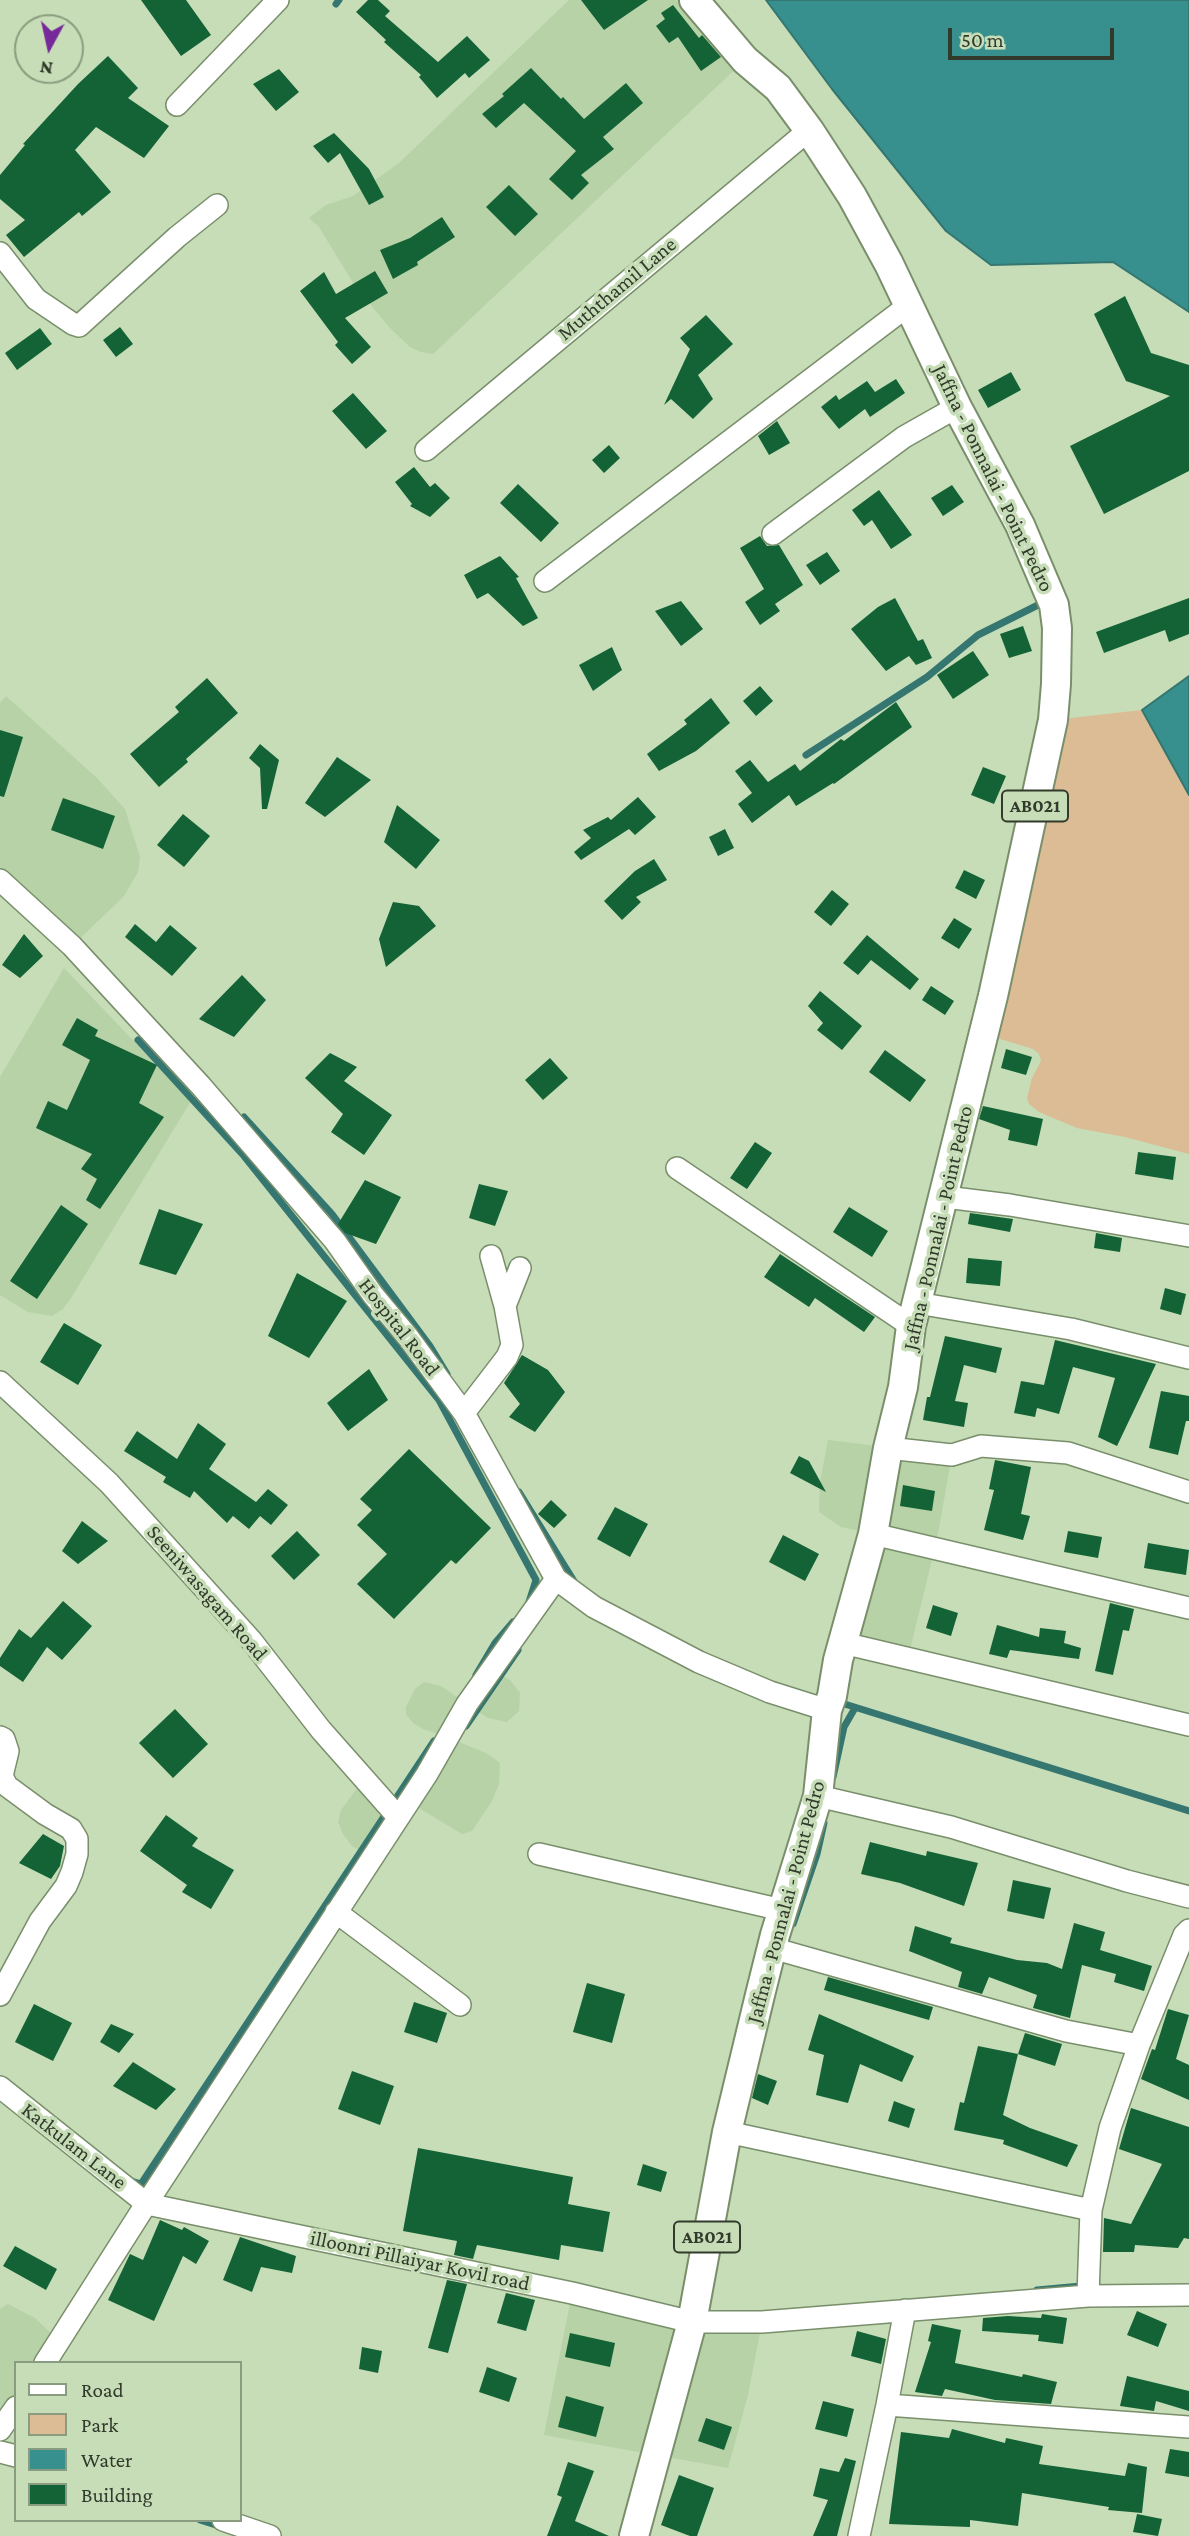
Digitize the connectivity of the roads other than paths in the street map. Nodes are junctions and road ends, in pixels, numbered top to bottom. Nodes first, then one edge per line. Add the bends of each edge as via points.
1 (278, 0) edge
2 (694, 0) edge
3 (177, 105) dead end
4 (809, 130) junction
5 (217, 205) dead end
6 (0, 253) edge
7 (909, 305) junction
8 (957, 407) junction
9 (426, 450) dead end
10 (772, 534) dead end
11 (545, 582) dead end
12 (0, 880) edge
13 (677, 1168) dead end
14 (945, 1197) junction
15 (1189, 1236) edge
16 (491, 1256) dead end
17 (520, 1268) dead end
18 (505, 1306) junction
19 (914, 1314) junction
20 (1189, 1358) edge
21 (0, 1382) edge
22 (464, 1413) junction
23 (888, 1448) junction
24 (1189, 1492) edge
25 (873, 1534) junction
26 (556, 1579) junction
27 (1189, 1608) edge
28 (843, 1643) junction
29 (827, 1710) junction
30 (1189, 1725) edge
31 (0, 1737) edge
32 (818, 1796) junction
33 (398, 1817) junction
34 (539, 1854) dead end
35 (1189, 1898) edge
36 (336, 1912) junction
37 (777, 1928) junction
38 (1189, 1930) edge
39 (0, 1995) edge
40 (460, 2006) dead end
41 (1139, 2045) junction
42 (0, 2087) edge
43 (727, 2132) junction
44 (147, 2204) junction
45 (1091, 2210) junction
46 (1189, 2295) edge
47 (1088, 2296) junction
48 (905, 2310) junction
49 (692, 2322) junction
50 (46, 2361) edge
51 (887, 2405) junction
52 (14, 2410) edge
53 (1189, 2427) edge
54 (0, 2430) edge
55 (229, 2522) edge
56 (270, 2536) edge
57 (634, 2536) edge
58 (859, 2536) edge

1 - 3 street
2 - 4 main road, Jaffna - Ponnalai - Point Pedro / AB021 via 745,60 778,88
4 - 7 main road, Jaffna - Ponnalai - Point Pedro / AB021 via 852,197
4 - 9 street, Muththamil Lane
5 - 6 street via 79,326 36,299
7 - 8 main road, Jaffna - Ponnalai - Point Pedro / AB021
7 - 11 street
8 - 10 street via 904,437
8 - 14 main road, Jaffna - Ponnalai - Point Pedro / AB021 via 1020,525 1054,605 1057,628 1053,720
12 - 22 street, Hospital Road via 72,946 201,1086 335,1241
13 - 19 street
14 - 15 street
14 - 19 main road, Jaffna - Ponnalai - Point Pedro / AB021
16 - 18 street
17 - 18 street
18 - 22 street via 512,1345
19 - 20 street via 1071,1329
19 - 23 main road, Jaffna - Ponnalai - Point Pedro / AB021
21 - 33 street, Seeniwasagam Road via 109,1483 251,1640 321,1730
22 - 26 street, Hospital Road
23 - 24 street via 952,1455 981,1446 1068,1453
23 - 25 main road, Jaffna - Ponnalai - Point Pedro / AB021
25 - 27 street
25 - 28 main road, Jaffna - Ponnalai - Point Pedro / AB021
26 - 29 street, Hospital Road via 594,1607 699,1662
26 - 33 street via 467,1704
28 - 29 main road, Jaffna - Ponnalai - Point Pedro / AB021
28 - 30 street
29 - 32 main road, Jaffna - Ponnalai - Point Pedro / AB021
31 - 39 street via 8,1751 2,1776 7,1786 71,1829 77,1839 77,1854 66,1886 40,1921
32 - 35 street via 951,1827
32 - 37 main road, Jaffna - Ponnalai - Point Pedro / AB021
33 - 36 street
34 - 37 street
36 - 40 street
36 - 44 street
37 - 41 street via 1066,2031
37 - 43 main road, Jaffna - Ponnalai - Point Pedro / AB021
38 - 41 street
41 - 45 street via 1110,2128
42 - 44 street, Katkulam Lane
43 - 45 street
43 - 49 main road, Jaffna - Ponnalai - Point Pedro / AB021
44 - 49 street, illoonri Pillaiyar Kovil road
44 - 50 street
45 - 47 street
46 - 47 street, illoonri Pillaiyar Kovil road
47 - 48 street, illoonri Pillaiyar Kovil road
48 - 49 street, illoonri Pillaiyar Kovil road via 762,2322
48 - 51 street
49 - 57 main road, Jaffna - Ponnalai - Point Pedro / AB021
51 - 53 street
51 - 58 street
52 - 54 street
55 - 56 street

